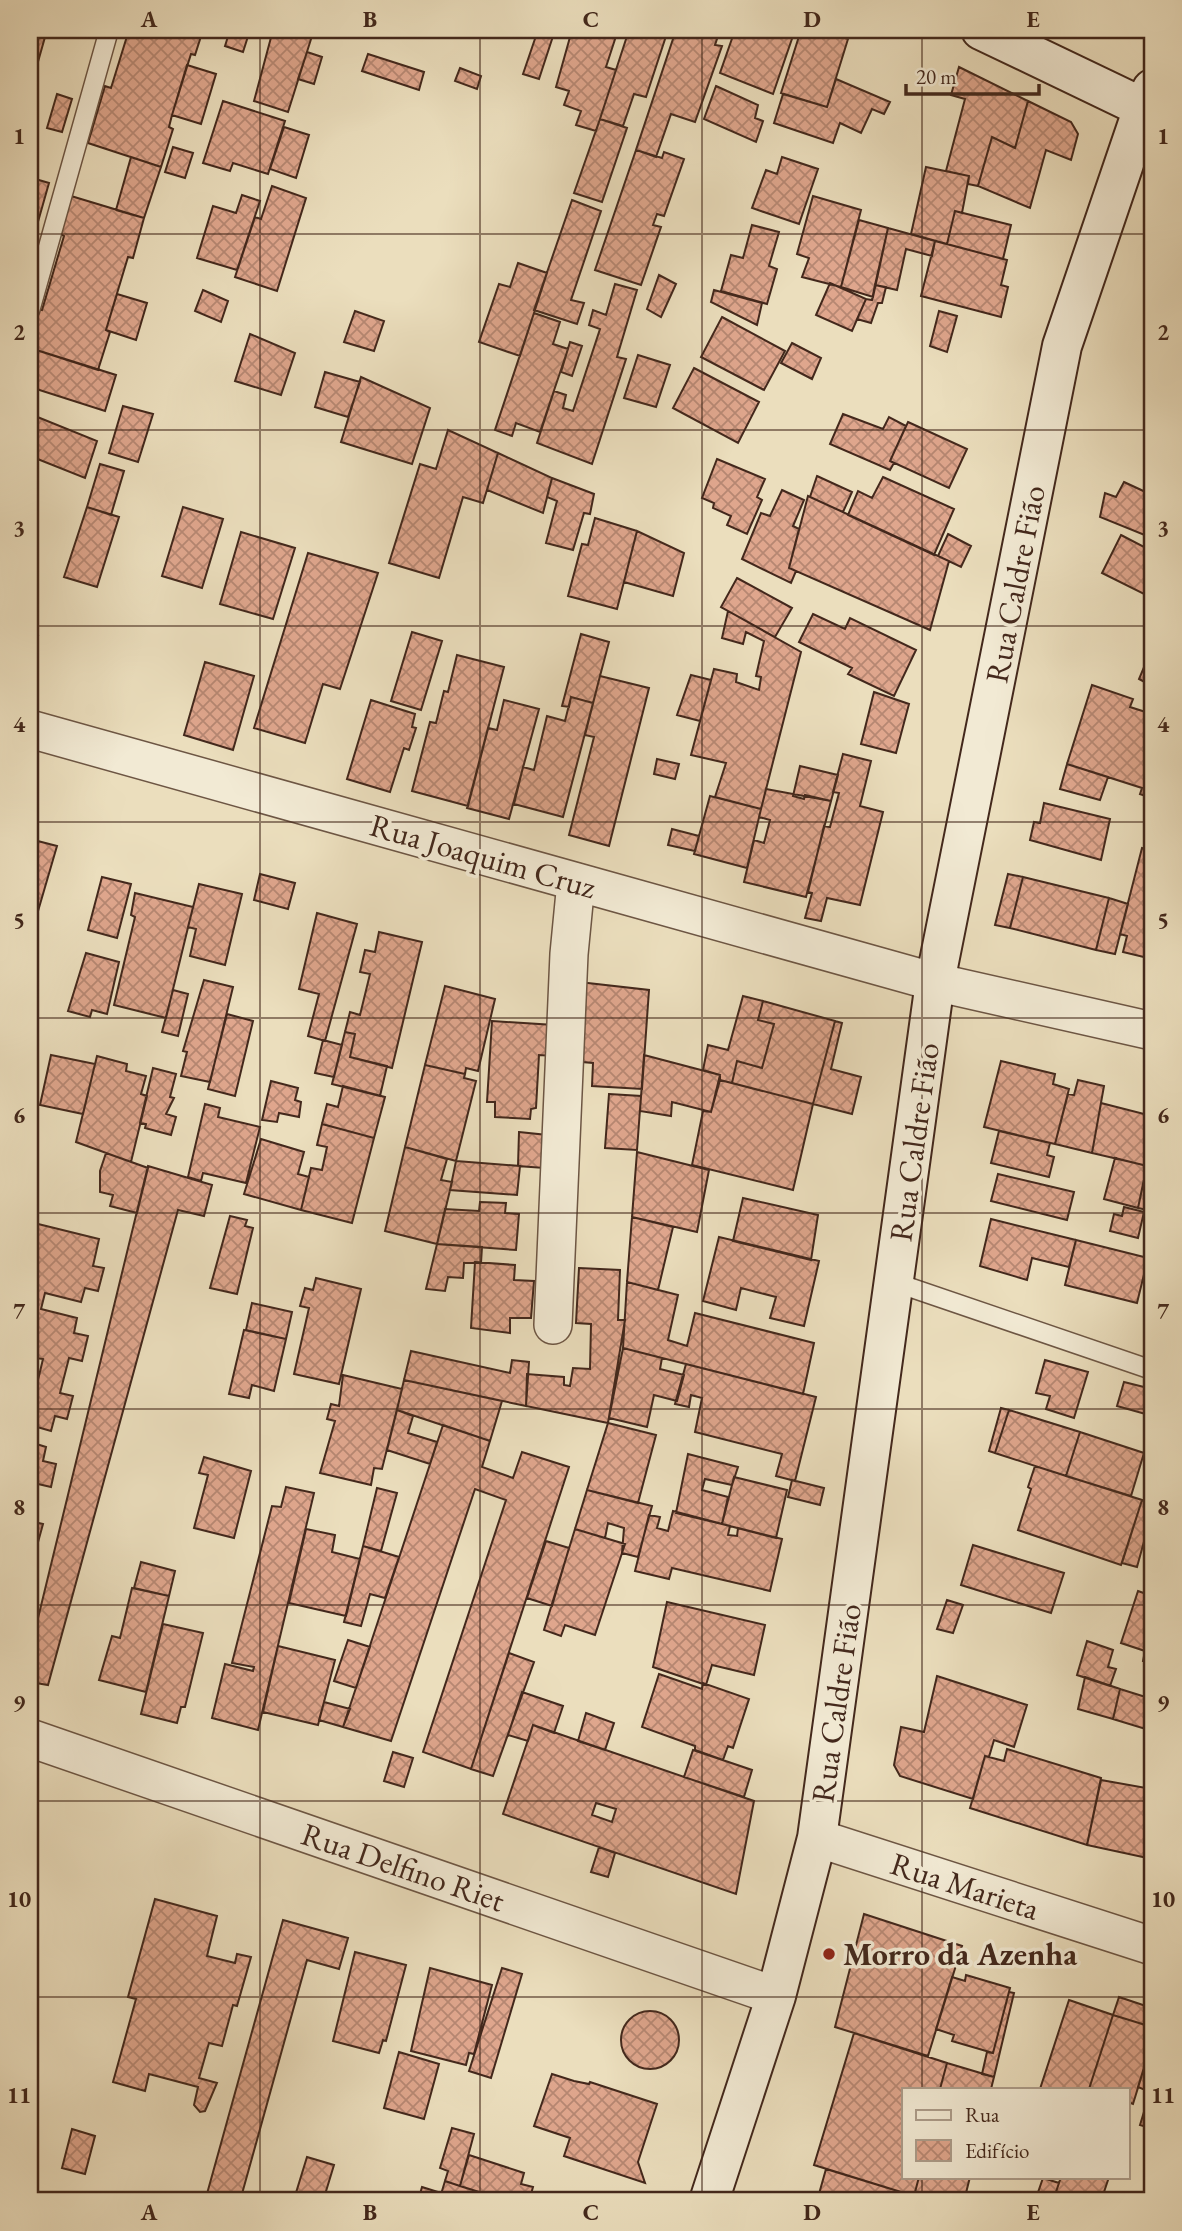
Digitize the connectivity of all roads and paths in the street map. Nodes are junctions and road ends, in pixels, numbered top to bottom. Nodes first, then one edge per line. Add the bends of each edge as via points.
1 (109, 30) edge
2 (981, 30) edge
3 (1149, 103) edge
4 (30, 311) edge
5 (30, 729) edge
6 (576, 882) junction
7 (936, 982) junction
8 (1152, 1031) edge
9 (894, 1282) junction
10 (553, 1325) dead end
11 (1152, 1370) edge
12 (30, 1738) edge
13 (817, 1839) junction
14 (1152, 1946) edge
15 (775, 1996) junction
16 (709, 2201) edge

1 - 4 lane
2 - 3 street
3 - 7 street, Rua Caldre Fião via 1062,346
5 - 6 street, Rua Joaquim Cruz
6 - 7 street, Rua Joaquim Cruz
6 - 10 street
7 - 8 street, Rua Joaquim Cruz
7 - 9 street, Rua Caldre Fião
9 - 11 lane
9 - 13 street, Rua Caldre Fião
12 - 15 street, Rua Delfino Riet
13 - 14 street, Rua Marieta
13 - 15 street, Rua Caldre Fião
15 - 16 street, Rua Caldre Fião

